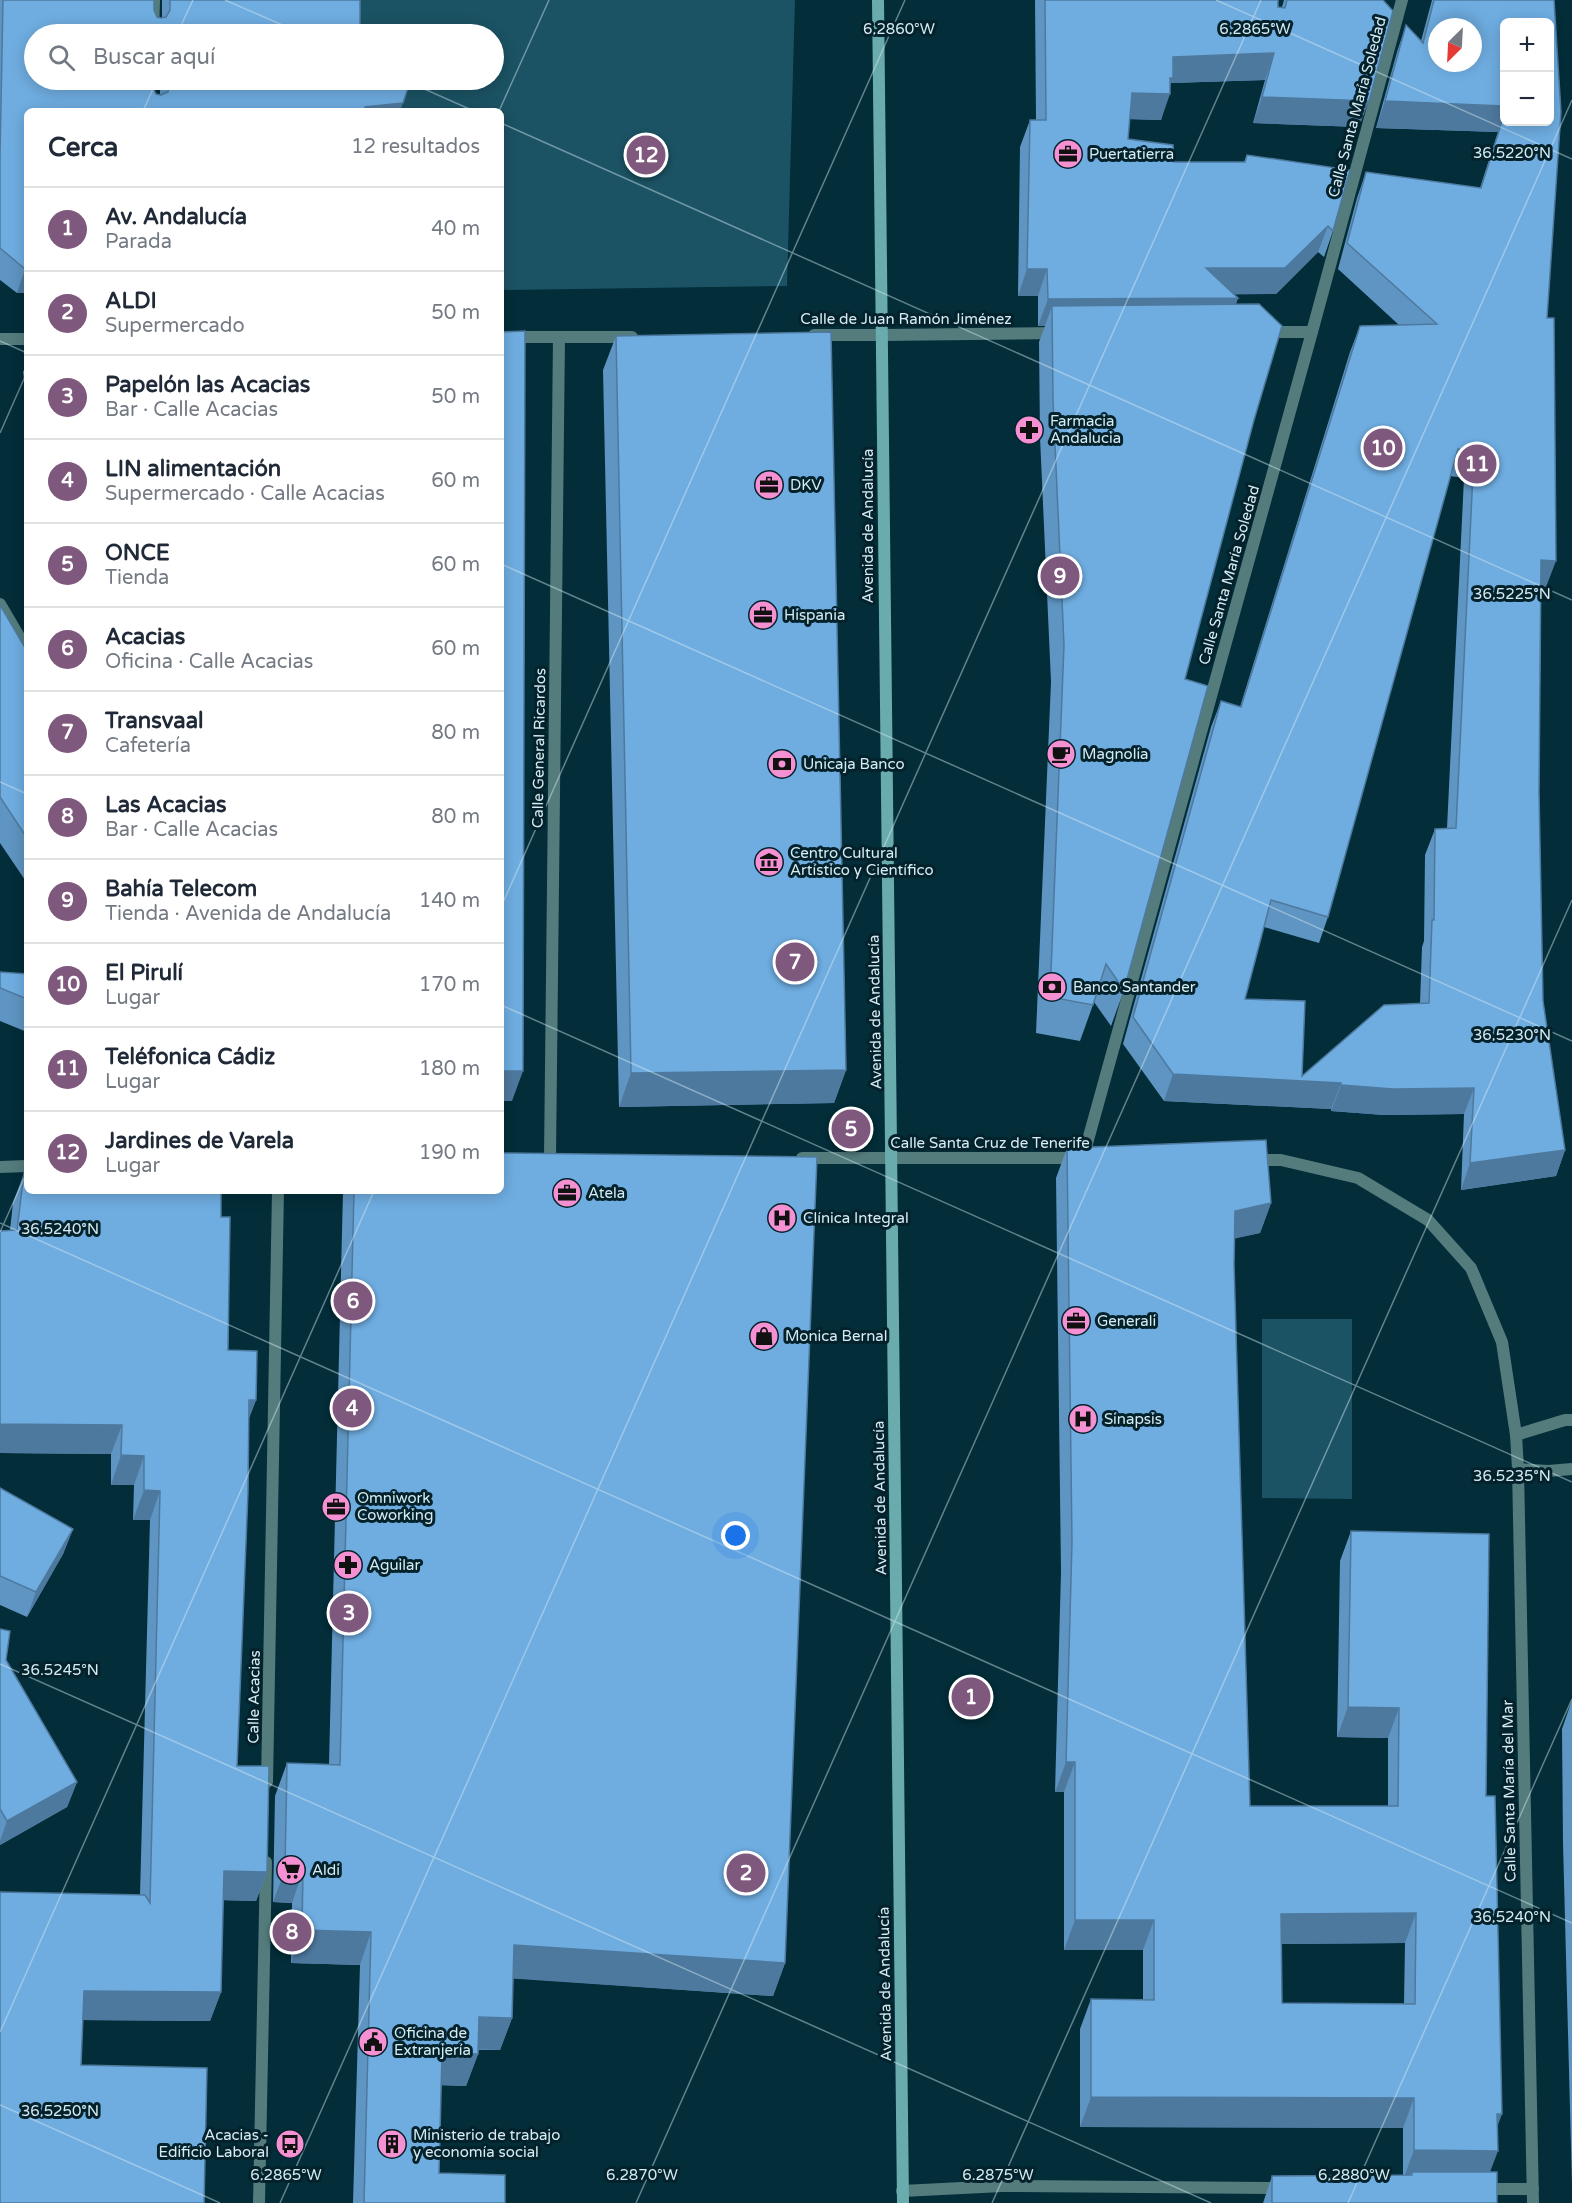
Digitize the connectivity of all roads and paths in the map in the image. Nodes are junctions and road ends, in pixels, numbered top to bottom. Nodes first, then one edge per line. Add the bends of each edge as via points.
1 (154, 0) edge
2 (878, 0) edge
3 (1402, 0) edge
4 (153, 24) edge
5 (1312, 332) junction
6 (1066, 333) edge
7 (1254, 333) edge
8 (798, 335) edge
9 (882, 335) junction
10 (559, 337) junction
11 (642, 337) edge
12 (504, 338) edge
13 (0, 339) edge
14 (24, 339) edge
15 (0, 604) edge
16 (24, 645) edge
17 (551, 1158) edge
18 (786, 1158) edge
19 (892, 1158) junction
20 (1088, 1158) joint
21 (1234, 1160) edge
22 (24, 1166) edge
23 (0, 1167) edge
24 (278, 1194) edge
25 (1572, 1420) edge
26 (1516, 1436) junction
27 (1518, 1469) junction
28 (1572, 1469) edge
29 (267, 1797) edge
30 (266, 1844) edge
31 (1297, 2188) edge
32 (1474, 2189) edge
33 (1533, 2189) junction
34 (903, 2197) edge
35 (259, 2203) edge
36 (1533, 2203) edge

1 - 4 street
2 - 9 main road, Avenida de Andalucía
3 - 5 street, Calle Santa María Soledad
5 - 7 street
5 - 20 street, Calle Santa María Soledad
6 - 9 street, Calle de Juan Ramón Jiménez
8 - 9 street, Calle de Juan Ramón Jiménez
9 - 19 main road, Avenida de Andalucía
10 - 11 street
10 - 12 street
10 - 17 street, Calle General Ricardos
13 - 14 street
15 - 16 street
18 - 19 street, Calle Santa Cruz de Tenerife
19 - 20 street, Calle Santa Cruz de Tenerife
19 - 34 main road, Avenida de Andalucía
21 - 26 street via 1281,1160 1358,1178 1428,1220 1471,1268 1502,1342
22 - 23 street
24 - 29 street, Calle Acacias
25 - 26 street
26 - 27 street
27 - 28 street
27 - 33 street, Calle Santa María del Mar
30 - 35 street
31 - 34 street via 1002,2186
32 - 33 street
33 - 36 street, Calle Santa María del Mar

